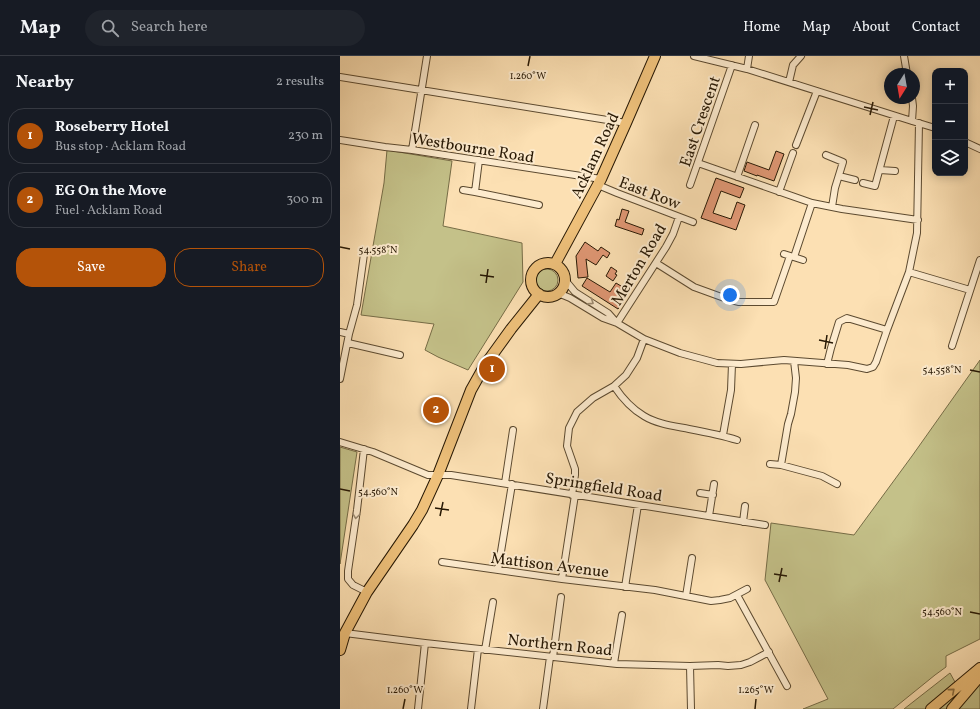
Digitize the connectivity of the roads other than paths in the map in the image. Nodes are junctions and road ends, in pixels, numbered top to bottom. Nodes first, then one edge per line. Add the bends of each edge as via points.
1 (427, 56) edge
2 (655, 56) edge
3 (694, 56) edge
4 (750, 56) edge
5 (801, 56) edge
6 (904, 56) edge
7 (732, 65) junction
8 (906, 68) edge
9 (747, 69) junction
10 (340, 77) edge
11 (789, 82) junction
12 (421, 90) junction
13 (817, 91) junction
14 (913, 104) edge
15 (894, 116) junction
16 (912, 121) junction
17 (919, 123) junction
18 (626, 124) junction
19 (755, 125) dead end
20 (932, 127) edge
21 (340, 142) edge
22 (968, 143) edge
23 (796, 145) dead end
24 (980, 149) edge
25 (412, 150) junction
26 (793, 153) dead end
27 (826, 156) dead end
28 (480, 160) junction
29 (698, 163) junction
30 (880, 170) junction
31 (894, 171) dead end
32 (839, 176) junction
33 (737, 177) junction
34 (855, 180) dead end
35 (600, 182) junction
36 (863, 183) dead end
37 (690, 185) dead end
38 (463, 190) dead end
39 (475, 192) junction
40 (779, 192) junction
41 (812, 203) junction
42 (539, 205) dead end
43 (832, 207) junction
44 (679, 217) junction
45 (918, 220) junction
46 (693, 222) dead end
47 (364, 254) dead end
48 (789, 256) junction
49 (803, 260) dead end
50 (980, 260) edge
51 (656, 263) junction
52 (555, 264) junction
53 (909, 272) junction
54 (565, 280) junction
55 (970, 290) junction
56 (558, 293) junction
57 (539, 294) junction
58 (617, 323) junction
59 (887, 330) junction
60 (340, 332) edge
61 (349, 334) junction
62 (644, 339) junction
63 (348, 343) junction
64 (952, 346) dead end
65 (400, 355) dead end
66 (794, 361) junction
67 (732, 364) junction
68 (827, 364) junction
69 (340, 379) edge
70 (614, 386) junction
71 (513, 430) dead end
72 (723, 435) junction
73 (737, 440) dead end
74 (340, 442) edge
75 (364, 449) junction
76 (770, 464) dead end
77 (781, 465) junction
78 (438, 475) junction
79 (508, 484) junction
80 (714, 484) dead end
81 (837, 484) dead end
82 (700, 493) dead end
83 (573, 495) junction
84 (712, 495) junction
85 (638, 505) junction
86 (745, 506) dead end
87 (709, 516) junction
88 (743, 522) junction
89 (765, 525) dead end
90 (692, 558) dead end
91 (442, 562) dead end
92 (498, 570) junction
93 (562, 579) junction
94 (625, 586) junction
95 (747, 589) dead end
96 (367, 592) junction
97 (737, 595) junction
98 (686, 596) junction
99 (561, 597) dead end
100 (493, 602) dead end
101 (622, 615) dead end
102 (345, 633) junction
103 (425, 643) junction
104 (478, 649) junction
105 (340, 650) edge
106 (485, 650) junction
107 (769, 652) junction
108 (552, 657) junction
109 (614, 663) junction
110 (690, 666) junction
111 (980, 668) edge
112 (980, 676) edge
113 (787, 686) dead end
114 (418, 709) edge
115 (471, 709) edge
116 (543, 709) edge
117 (691, 709) edge
118 (931, 709) edge
119 (952, 709) edge

1 - 12 street
2 - 18 main road, Acklam Road
3 - 7 street
4 - 9 street
5 - 11 street via 793,65
6 - 8 street
7 - 9 street
7 - 29 street, East Crescent
9 - 11 street
10 - 12 street
11 - 13 street
12 - 18 street
12 - 25 street
13 - 15 street
13 - 23 street
14 - 16 street
15 - 16 street
15 - 30 street
16 - 17 street
17 - 20 street
17 - 45 street
18 - 35 main road, Acklam Road
19 - 33 street
21 - 25 street, Westbourne Road
22 - 24 street
25 - 28 street, Westbourne Road
26 - 40 street
27 - 32 street via 843,162
28 - 35 street, Westbourne Road
28 - 39 street
29 - 33 street
29 - 37 street, East Crescent
30 - 31 street
30 - 36 street via 876,186
32 - 34 street
32 - 43 street
33 - 40 street
35 - 44 street, East Row via 617,194
35 - 52 main road, Acklam Road
38 - 39 street
39 - 42 street
40 - 41 street
41 - 43 street
41 - 48 street
43 - 45 street
44 - 46 street, East Row
44 - 51 street, Merton Road via 673,234
45 - 53 street
47 - 61 street via 357,305
48 - 49 street
48 - 51 street via 774,302 739,302 721,297 694,287
50 - 55 street
51 - 58 street, Merton Road
52 - 54 main road via 562,271
52 - 57 main road via 544,263 532,274 532,285
53 - 55 street
53 - 59 street
54 - 56 main road
54 -> 58 street via 576,292 608,313
55 - 64 street
56 - 57 main road via 553,296
56 - 58 street
57 - 78 main road via 485,365 469,394
58 - 62 street
59 - 68 street via 873,366 867,369
59 - 68 street via 847,318 839,322
60 - 61 street
61 - 63 street
62 - 67 street via 680,353 717,363
62 - 70 street via 637,358 626,375
63 - 65 street
63 - 69 street
66 - 67 street
66 - 68 street
66 - 77 street via 795,392
67 - 72 street via 731,390
70 - 72 street via 620,396 645,417 666,425
70 - 83 street via 593,398 577,412 569,428 566,446 576,475
71 - 79 street
72 - 73 street
74 - 75 street, Springfield Road
75 - 78 street, Springfield Road via 428,475
75 -> 96 street via 348,579
76 - 77 street
77 - 81 street via 822,476
78 - 79 street, Springfield Road
78 - 96 main road via 415,521
79 - 83 street, Springfield Road
79 - 92 street
80 - 84 street
82 - 84 street
83 - 85 street, Springfield Road
83 - 93 street
84 - 87 street
85 - 87 street, Springfield Road
85 - 94 street
86 - 88 street
87 - 88 street, Springfield Road
88 - 89 street, Springfield Road
90 - 98 street
91 - 92 street, Mattison Avenue
92 - 93 street, Mattison Avenue
93 - 94 street, Mattison Avenue
94 - 98 street, Mattison Avenue
95 - 97 street, Mattison Avenue
96 - 102 main road
97 - 98 street, Mattison Avenue via 711,601
97 - 107 street
99 - 108 street
100 - 106 street
101 - 109 street
102 - 103 street, Northern Road
102 - 105 main road
103 - 104 street, Northern Road
103 - 114 street
104 - 106 street, Northern Road
104 - 115 street
106 - 108 street, Northern Road
107 - 110 street, Northern Road via 741,665
107 - 113 street
108 - 109 street, Northern Road
108 - 116 street
109 - 110 street, Northern Road
110 - 117 street
118 -> 111 main road
112 - 119 main road

